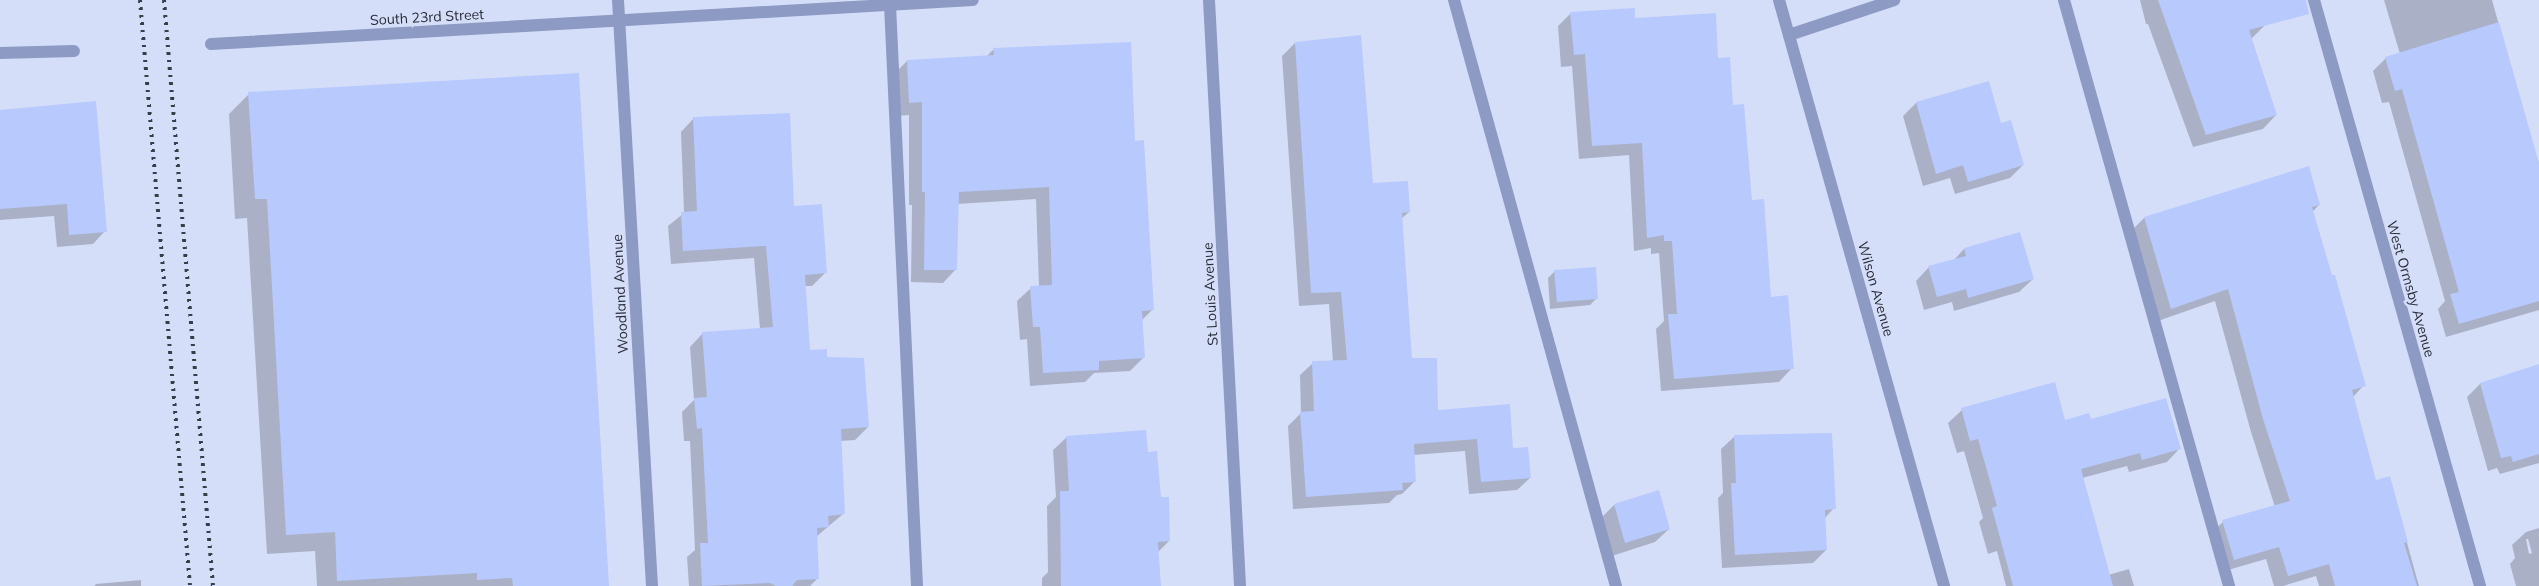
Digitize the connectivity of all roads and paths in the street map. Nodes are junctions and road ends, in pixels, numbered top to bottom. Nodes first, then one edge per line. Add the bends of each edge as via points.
1 (618, 0) edge
2 (973, 0) edge
3 (1209, 0) edge
4 (1454, 0) edge
5 (1779, 0) edge
6 (1894, 0) edge
7 (2064, 0) edge
8 (2314, 0) edge
9 (890, 5) junction
10 (619, 20) junction
11 (1789, 34) junction
12 (211, 44) dead end
13 (74, 51) dead end
14 (0, 53) edge
15 (652, 586) edge
16 (917, 586) edge
17 (1240, 586) edge
18 (1616, 586) edge
19 (1944, 586) edge
20 (2229, 586) edge
21 (2480, 586) edge

1 - 10 street, Woodland Avenue
2 - 9 street, South 23rd Street
3 - 17 street, St Louis Avenue
4 - 18 street
5 - 11 street, Wilson Avenue
6 - 11 street
7 - 20 street
8 - 21 street, West Ormsby Avenue
9 - 10 street, South 23rd Street
9 - 16 street
10 - 12 street, South 23rd Street
10 - 15 street, Woodland Avenue
11 - 19 street, Wilson Avenue
13 - 14 street

